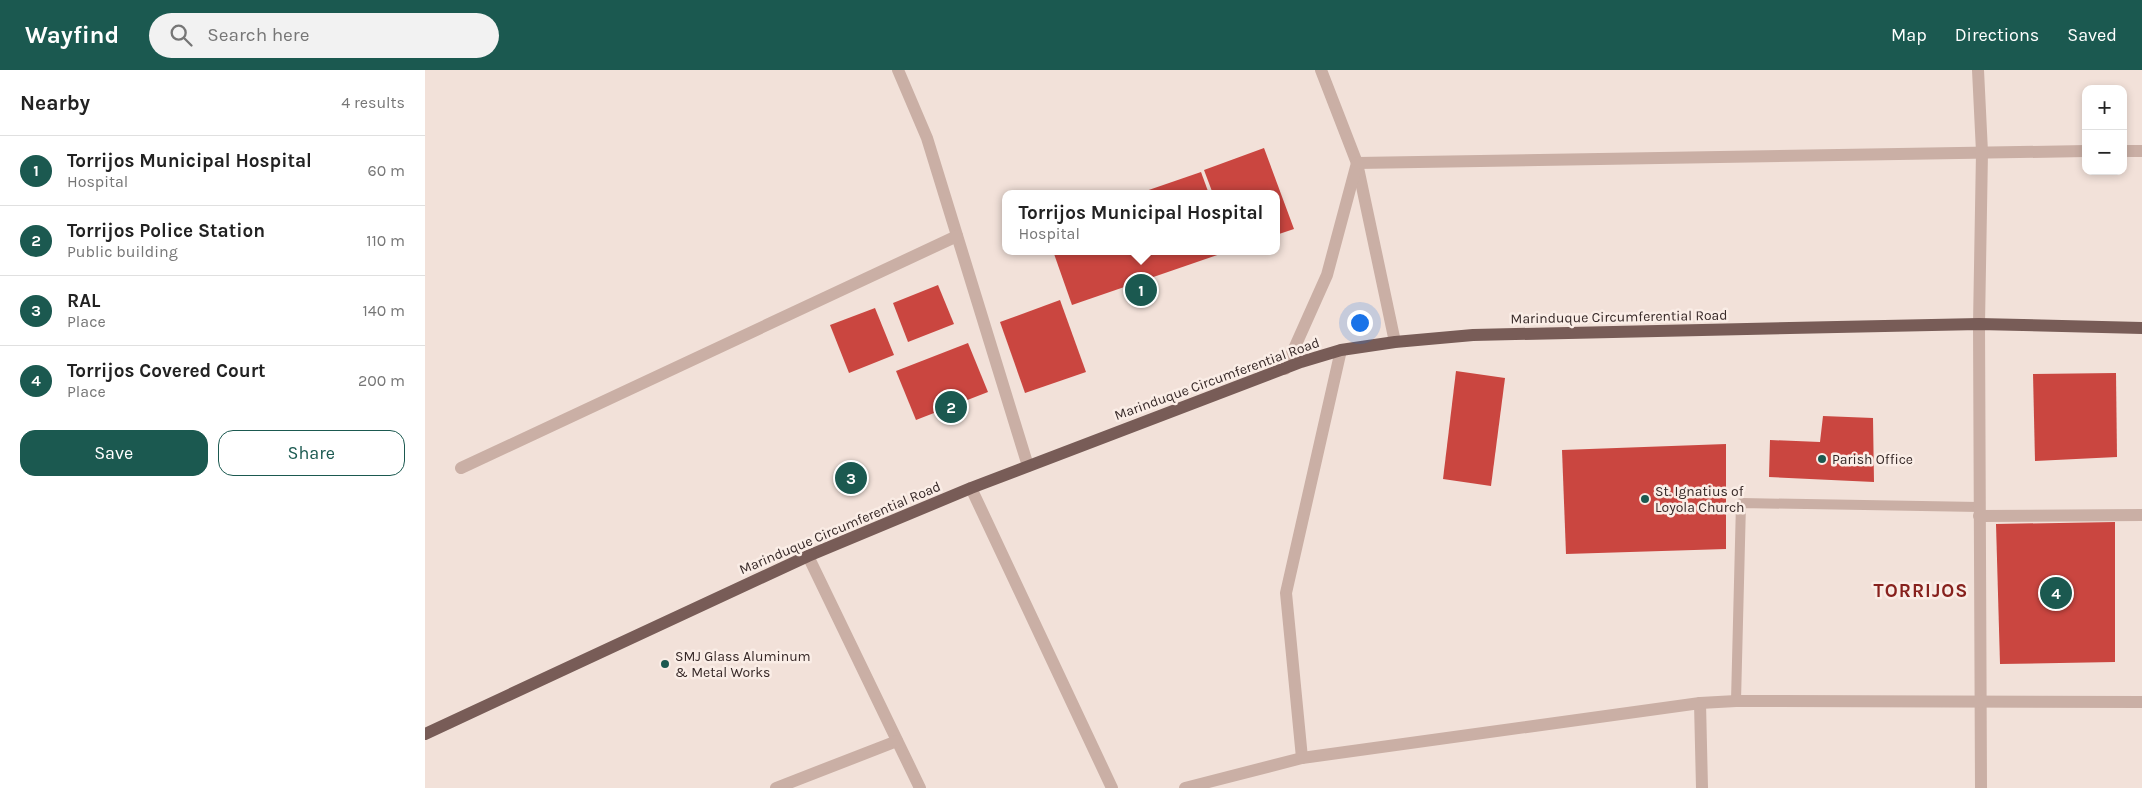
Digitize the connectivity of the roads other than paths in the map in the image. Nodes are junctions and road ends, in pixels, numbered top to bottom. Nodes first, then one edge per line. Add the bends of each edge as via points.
1 (898, 70) edge
2 (1321, 70) edge
3 (1978, 70) edge
4 (2082, 151) edge
5 (2127, 151) edge
6 (2142, 151) edge
7 (1982, 152) junction
8 (1357, 163) junction
9 (957, 236) junction
10 (1979, 324) junction
11 (2142, 328) edge
12 (1395, 342) junction
13 (1341, 350) junction
14 (1285, 369) junction
15 (1028, 466) junction
16 (461, 468) dead end
17 (971, 488) junction
18 (1979, 512) junction
19 (2142, 515) edge
20 (808, 556) junction
21 (1736, 701) junction
22 (1981, 702) junction
23 (2142, 702) edge
24 (1700, 703) junction
25 (425, 734) edge
26 (897, 741) junction
27 (1302, 758) junction
28 (776, 788) edge
29 (920, 788) edge
30 (1113, 788) edge
31 (1185, 788) edge
32 (1702, 788) edge
33 (1981, 788) edge

1 - 9 street via 927,138
2 - 8 street
3 - 7 street
4 - 7 street
5 - 6 street
7 - 8 street
7 - 10 street
8 - 12 street
8 - 14 street via 1327,275
9 - 15 street
9 - 16 street
10 - 11 main road, Marinduque Circumferential Road
10 - 12 main road, Marinduque Circumferential Road via 1473,335
10 - 18 street
12 - 13 main road, Marinduque Circumferential Road
13 - 14 main road, Marinduque Circumferential Road
13 - 27 street via 1286,593
14 - 15 main road, Marinduque Circumferential Road
15 - 17 main road, Marinduque Circumferential Road
17 - 20 main road, Marinduque Circumferential Road
17 - 30 street
18 - 19 street
18 - 21 lane via 1741,503
18 - 22 street
20 - 25 main road, Marinduque Circumferential Road
20 - 26 street
21 - 22 street
21 - 24 street
22 - 23 street
22 - 33 street
24 - 27 street
24 - 32 street
26 - 28 street
26 - 29 street
27 - 31 street

